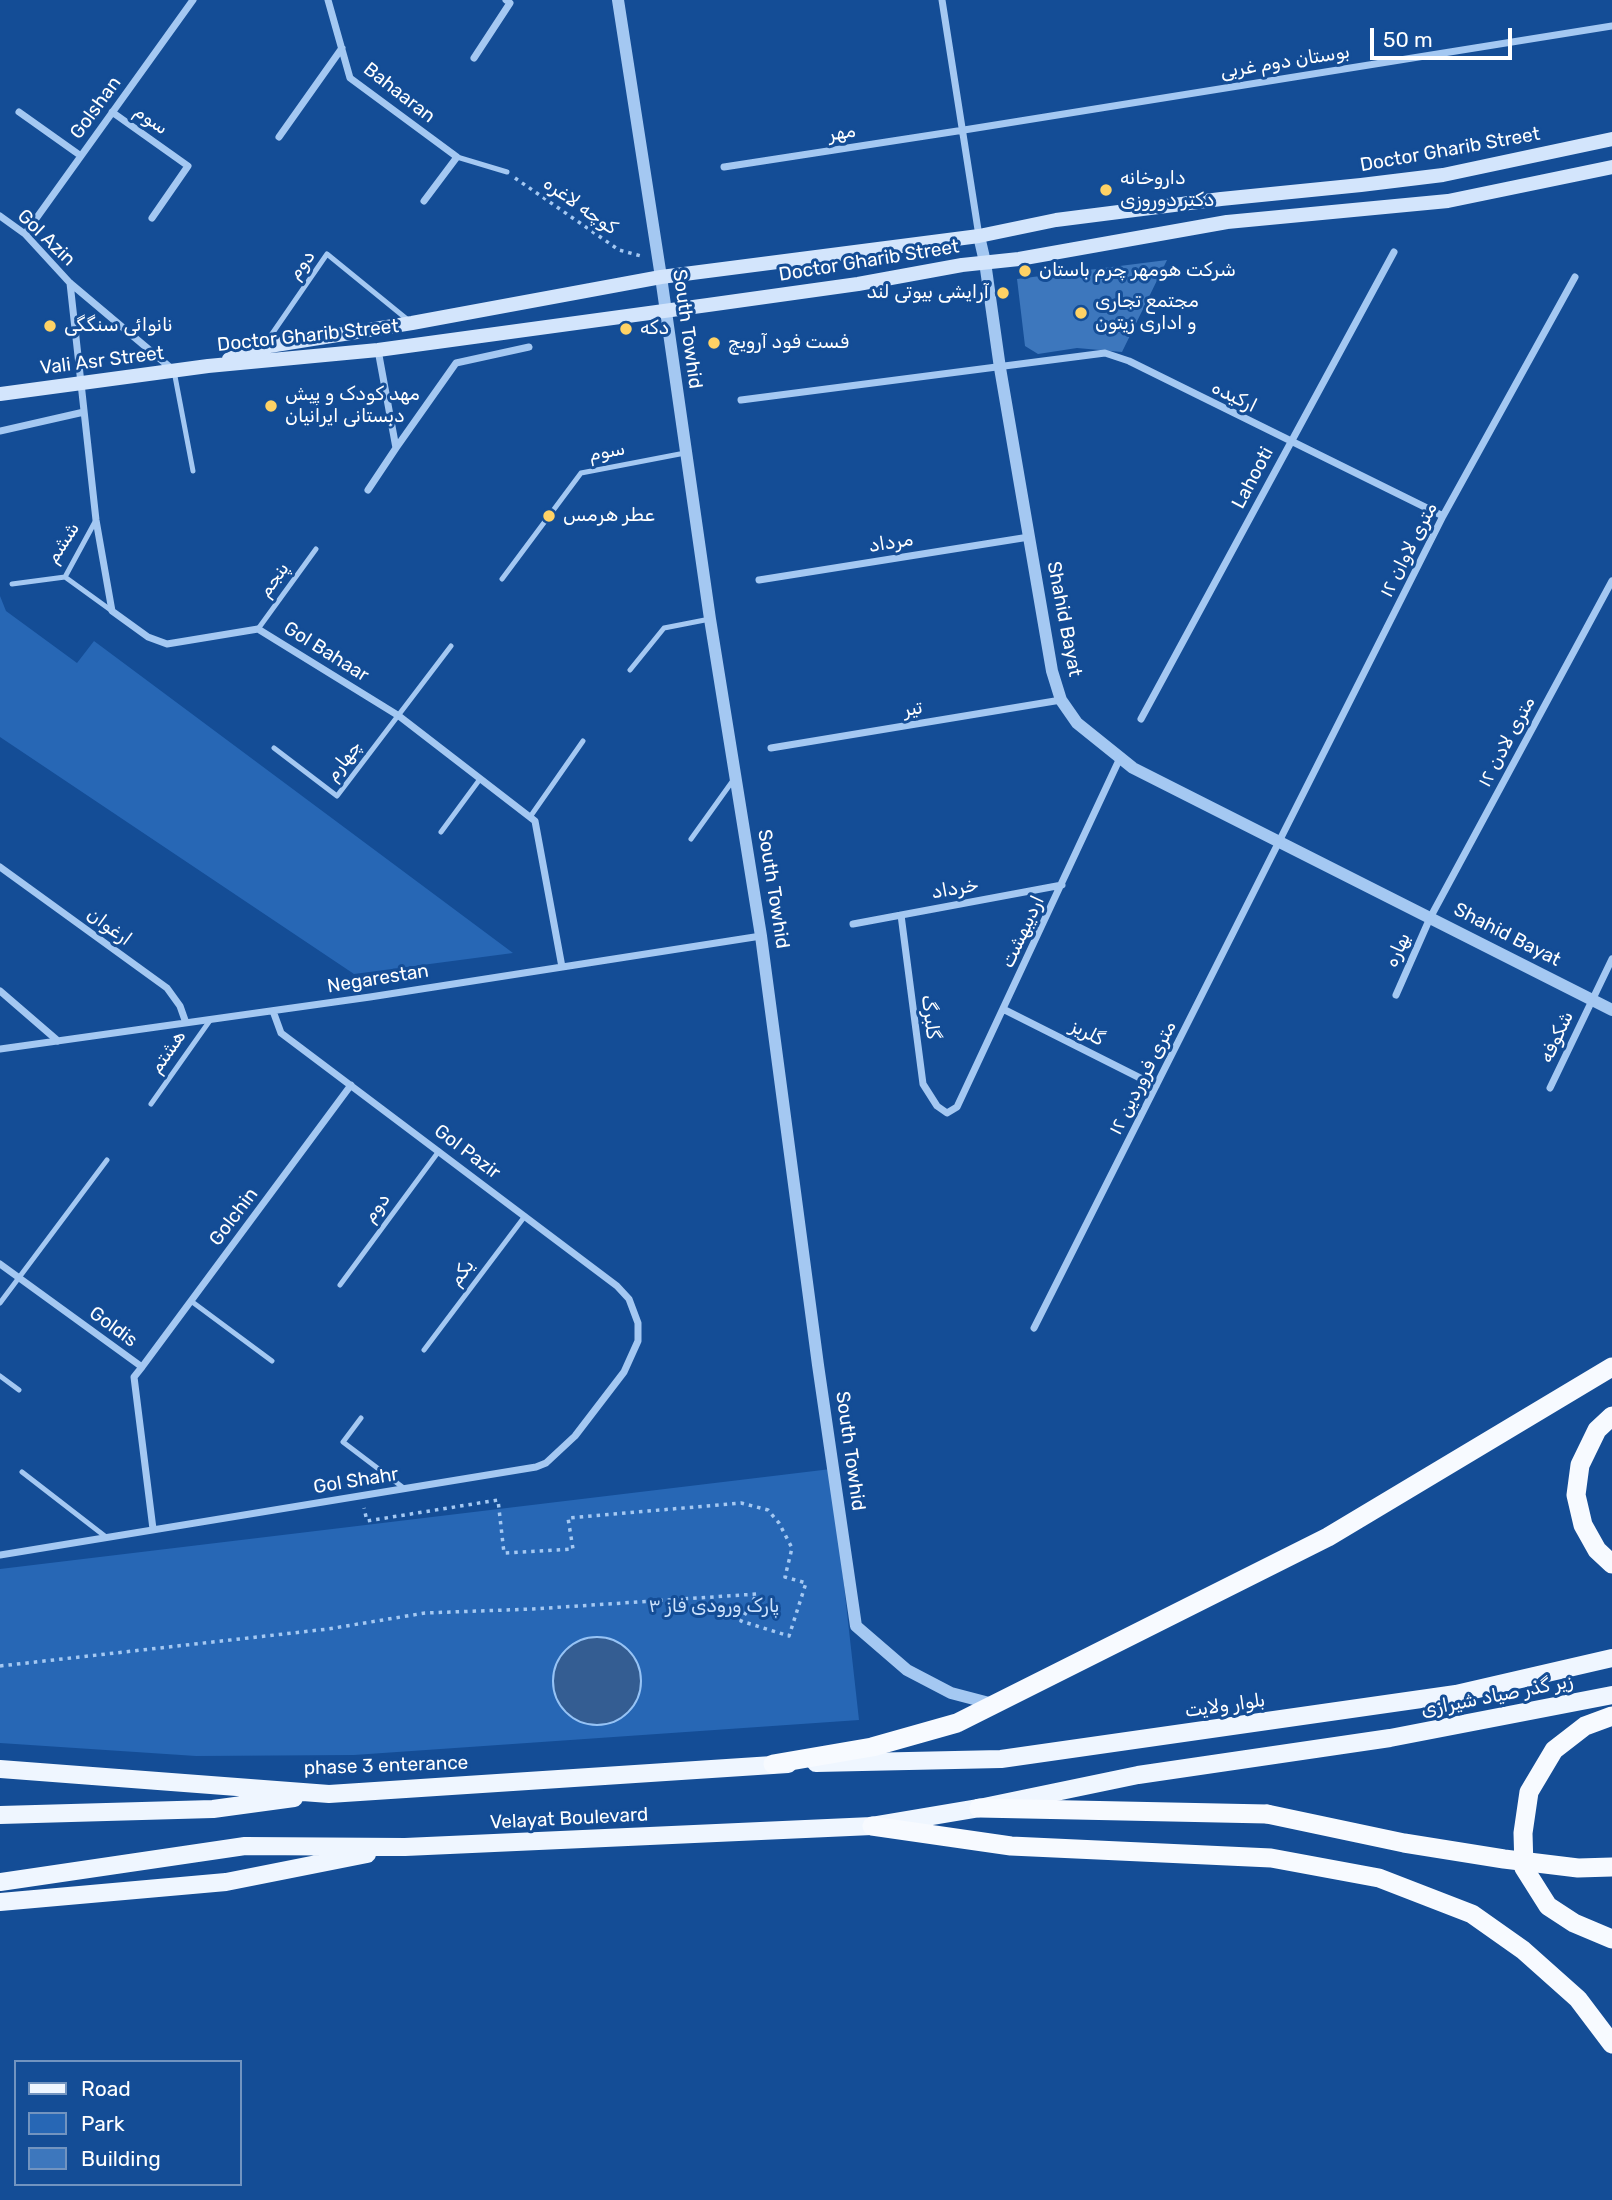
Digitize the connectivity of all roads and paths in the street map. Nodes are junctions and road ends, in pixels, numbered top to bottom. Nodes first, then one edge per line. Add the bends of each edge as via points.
1 (193, 0) edge
2 (328, 0) edge
3 (506, 0) edge
4 (618, 0) edge
5 (942, 0) edge
6 (1612, 26) edge
7 (342, 48) junction
8 (474, 58) dead end
9 (19, 112) dead end
10 (112, 112) junction
11 (964, 130) junction
12 (279, 137) dead end
13 (1612, 139) edge
14 (81, 156) junction
15 (457, 157) junction
16 (724, 167) dead end
17 (1612, 167) edge
18 (507, 172) joint
19 (424, 201) dead end
20 (0, 216) edge
21 (152, 218) dead end
22 (24, 234) junction
23 (979, 236) junction
24 (1394, 252) dead end
25 (641, 256) dead end
26 (985, 262) junction
27 (661, 277) junction
28 (1576, 277) dead end
29 (70, 283) junction
30 (664, 309) junction
31 (412, 323) junction
32 (263, 347) junction
33 (528, 347) dead end
34 (378, 350) junction
35 (208, 366) junction
36 (1000, 368) junction
37 (174, 371) junction
38 (81, 382) junction
39 (0, 394) edge
40 (741, 400) dead end
41 (84, 412) junction
42 (0, 431) edge
43 (1290, 442) junction
44 (396, 449) junction
45 (685, 453) junction
46 (193, 471) dead end
47 (368, 490) dead end
48 (1443, 516) junction
49 (96, 520) junction
50 (1029, 537) junction
51 (316, 549) dead end
52 (65, 577) junction
53 (502, 579) dead end
54 (759, 580) dead end
55 (1612, 581) edge
56 (12, 584) dead end
57 (112, 611) junction
58 (710, 619) junction
59 (258, 629) junction
60 (451, 646) dead end
61 (630, 670) dead end
62 (1060, 701) junction
63 (399, 716) junction
64 (1141, 719) dead end
65 (583, 741) dead end
66 (274, 748) dead end
67 (771, 748) dead end
68 (1120, 758) junction
69 (736, 776) junction
70 (480, 779) junction
71 (530, 817) junction
72 (441, 832) dead end
73 (691, 839) dead end
74 (1280, 842) junction
75 (0, 867) edge
76 (1062, 886) junction
77 (901, 915) junction
78 (1430, 918) junction
79 (853, 924) dead end
80 (761, 936) junction
81 (1612, 959) edge
82 (562, 967) junction
83 (0, 992) edge
84 (1396, 995) dead end
85 (1591, 999) junction
86 (1003, 1009) junction
87 (1612, 1010) edge
88 (273, 1011) junction
89 (211, 1019) junction
90 (186, 1023) junction
91 (58, 1041) junction
92 (0, 1049) edge
93 (351, 1085) junction
94 (1156, 1086) junction
95 (1550, 1088) dead end
96 (151, 1104) dead end
97 (947, 1113) joint
98 (439, 1151) junction
99 (107, 1160) dead end
100 (525, 1215) junction
101 (0, 1264) edge
102 (19, 1278) junction
103 (340, 1284) dead end
104 (191, 1301) junction
105 (0, 1303) edge
106 (638, 1323) joint
107 (1034, 1328) dead end
108 (424, 1350) dead end
109 (272, 1360) dead end
110 (142, 1367) junction
111 (1612, 1367) edge
112 (0, 1376) edge
113 (19, 1390) dead end
114 (1612, 1416) edge
115 (361, 1418) dead end
116 (22, 1472) dead end
117 (405, 1489) junction
118 (362, 1496) junction
119 (153, 1530) junction
120 (106, 1537) junction
121 (0, 1555) edge
122 (1612, 1564) edge
123 (1612, 1658) edge
124 (0, 1666) edge
125 (1612, 1695) edge
126 (993, 1704) junction
127 (1612, 1716) edge
128 (773, 1764) junction
129 (0, 1769) edge
130 (1138, 1775) joint
131 (329, 1794) junction
132 (979, 1808) junction
133 (0, 1815) edge
134 (872, 1826) junction
135 (405, 1847) junction
136 (1612, 1867) edge
137 (0, 1882) edge
138 (0, 1902) edge
139 (1612, 1939) edge
140 (1612, 2044) edge

1 - 10 street, Golshan
2 - 7 street, Bahaaran
3 - 8 street via 510,3
4 - 27 street, South Towhid
5 - 11 street, Shahid Bayat
6 - 11 street, بوستان دوم غربی
7 - 12 street
7 - 15 street, Bahaaran via 350,78
9 - 14 street
10 - 14 street, Golshan
10 - 21 street, سوم via 188,166
11 - 16 street, مهر
11 - 23 street, Shahid Bayat
13 - 23 main road, Doctor Gharib Street via 1443,174 1070,218
14 - 22 street, Golshan
15 - 18 lane
15 - 19 street
17 - 26 main road, Doctor Gharib Street via 1448,201 1227,222
18 - 25 path, کوچه لاغره via 619,250
20 - 22 street, Gol Azin
22 - 29 street, Gol Azin
23 - 26 street, Shahid Bayat
23 - 27 main road, Doctor Gharib Street
24 - 43 street, Lahooti
26 - 30 main road, Doctor Gharib Street
26 - 36 street, Shahid Bayat
27 - 30 street, South Towhid
27 - 31 main road, Doctor Gharib Street
28 - 48 street, ۱۲ متری لاوان
29 - 37 street, Gol Azin
29 - 38 street, Gol Azin
30 - 34 main road, Doctor Gharib Street
30 - 45 street, South Towhid
31 - 32 main road, Doctor Gharib Street
31 - 32 lane, دوم via 327,254
32 - 35 main road, Doctor Gharib Street
33 - 44 street via 456,363
34 - 35 main road, Doctor Gharib Street
34 - 44 street
35 - 37 main road, Vali Asr Street
36 - 40 street, ارکیده
36 - 43 street, ارکیده via 1105,353
36 - 50 street, Shahid Bayat
37 - 38 main road, Vali Asr Street
37 - 46 lane
38 - 39 main road, Vali Asr Street
38 - 41 street
41 - 42 street
41 - 49 street
43 - 48 street, ارکیده
43 - 64 street, Lahooti
44 - 47 street
45 - 53 lane, سوم via 582,473
45 - 58 street, South Towhid
48 - 74 street, ۱۲ متری لاوان
49 - 52 lane, ششم
49 - 57 street
50 - 54 street, مرداد
50 - 62 street, Shahid Bayat
51 - 59 lane, پنجم
52 - 56 lane, ششم
52 - 57 lane
55 - 78 street, ۱۲ متری لادن
57 - 59 street, Gol Bahaar via 148,638 167,644
58 - 61 lane via 664,628
58 - 69 street, South Towhid
59 - 63 street, Gol Bahaar
60 - 63 lane
62 - 67 street, تیر
62 - 68 street, Shahid Bayat via 1077,723
63 - 66 lane, چهارم via 337,796
63 - 70 street, Gol Bahaar
65 - 71 lane
68 - 74 street, Shahid Bayat
68 - 76 street, اردیبهشت
69 - 73 lane
69 - 80 street, South Towhid
70 - 71 street, Gol Bahaar
70 - 72 lane
71 - 82 street via 535,821
74 - 78 street, Shahid Bayat
74 - 94 street, ۱۲ متری فروردین
75 - 90 street, ارغوان via 167,988
76 - 77 street, خرداد
76 - 86 street, اردیبهشت
77 - 79 street, خرداد
77 - 97 street, گلبرگ via 923,1084
78 - 84 street, بهاره
78 - 85 street, Shahid Bayat
80 - 82 street, Negarestan
80 - 126 street, South Towhid via 856,1626 907,1670 951,1693
81 - 85 street, شکوفه
82 - 88 street, Negarestan
83 - 91 street
85 - 87 street, Shahid Bayat
85 - 95 street, شکوفه
86 - 94 street, گلریز
86 - 97 street, اردیبهشت via 957,1107
88 - 89 street, Negarestan
88 - 93 street, Gol Pazir via 281,1034
89 - 90 street, Negarestan
89 - 96 lane, هشتم
90 - 91 street, Negarestan
91 - 92 street, Negarestan
93 - 98 street, Gol Pazir
93 - 104 street, Golchin
94 - 107 street, ۱۲ متری فروردین
98 - 100 street, Gol Pazir
98 - 103 lane, دوم
99 - 102 lane
100 - 106 street, Gol Pazir via 617,1286 629,1299
100 - 108 lane, یکم
101 - 102 street, Goldis
102 - 105 lane
102 - 110 street, Goldis
104 - 109 lane
104 - 110 street, Golchin
106 - 117 street, Gol Shahr via 638,1342 624,1372 575,1436 546,1463
110 - 119 street, Goldis via 134,1377
111 - 126 highway via 1328,1537
112 - 113 lane
114 - 122 highway via 1597,1430 1580,1465 1576,1495 1583,1525 1597,1550
115 - 117 lane via 343,1442
116 - 120 lane
117 - 118 street, Gol Shahr
118 - 119 street, Gol Shahr
118 - 124 path via 367,1521 498,1500 504,1553 573,1549 568,1518 741,1503 768,1510 779,1523 792,1548 785,1577 806,1583 789,1636 741,1621 757,1594 425,1613 328,1629
119 - 120 street, Gol Shahr
120 - 121 street, Gol Shahr
123 - 128 main road, زیر گذر صیاد شیرازی via 1456,1694 1001,1759
125 - 130 main road, زیر گذر صیاد شیرازی via 1390,1738
126 - 128 highway via 957,1723 872,1747
127 - 139 highway via 1586,1727 1554,1750 1529,1792 1523,1833 1524,1868 1548,1906
128 - 131 main road, phase 3 enterance
129 - 131 main road, phase 3 enterance
130 - 132 main road, Velayat Boulevard
131 - 133 main road via 213,1809
132 - 134 main road, Velayat Boulevard
132 - 136 highway, bridge via 1267,1814 1504,1859 1578,1868
134 - 135 main road, Velayat Boulevard
134 - 140 highway via 1011,1846 1270,1858 1378,1878 1472,1914 1578,1999
135 - 137 main road, Velayat Boulevard via 245,1846
135 - 138 main road via 226,1882

